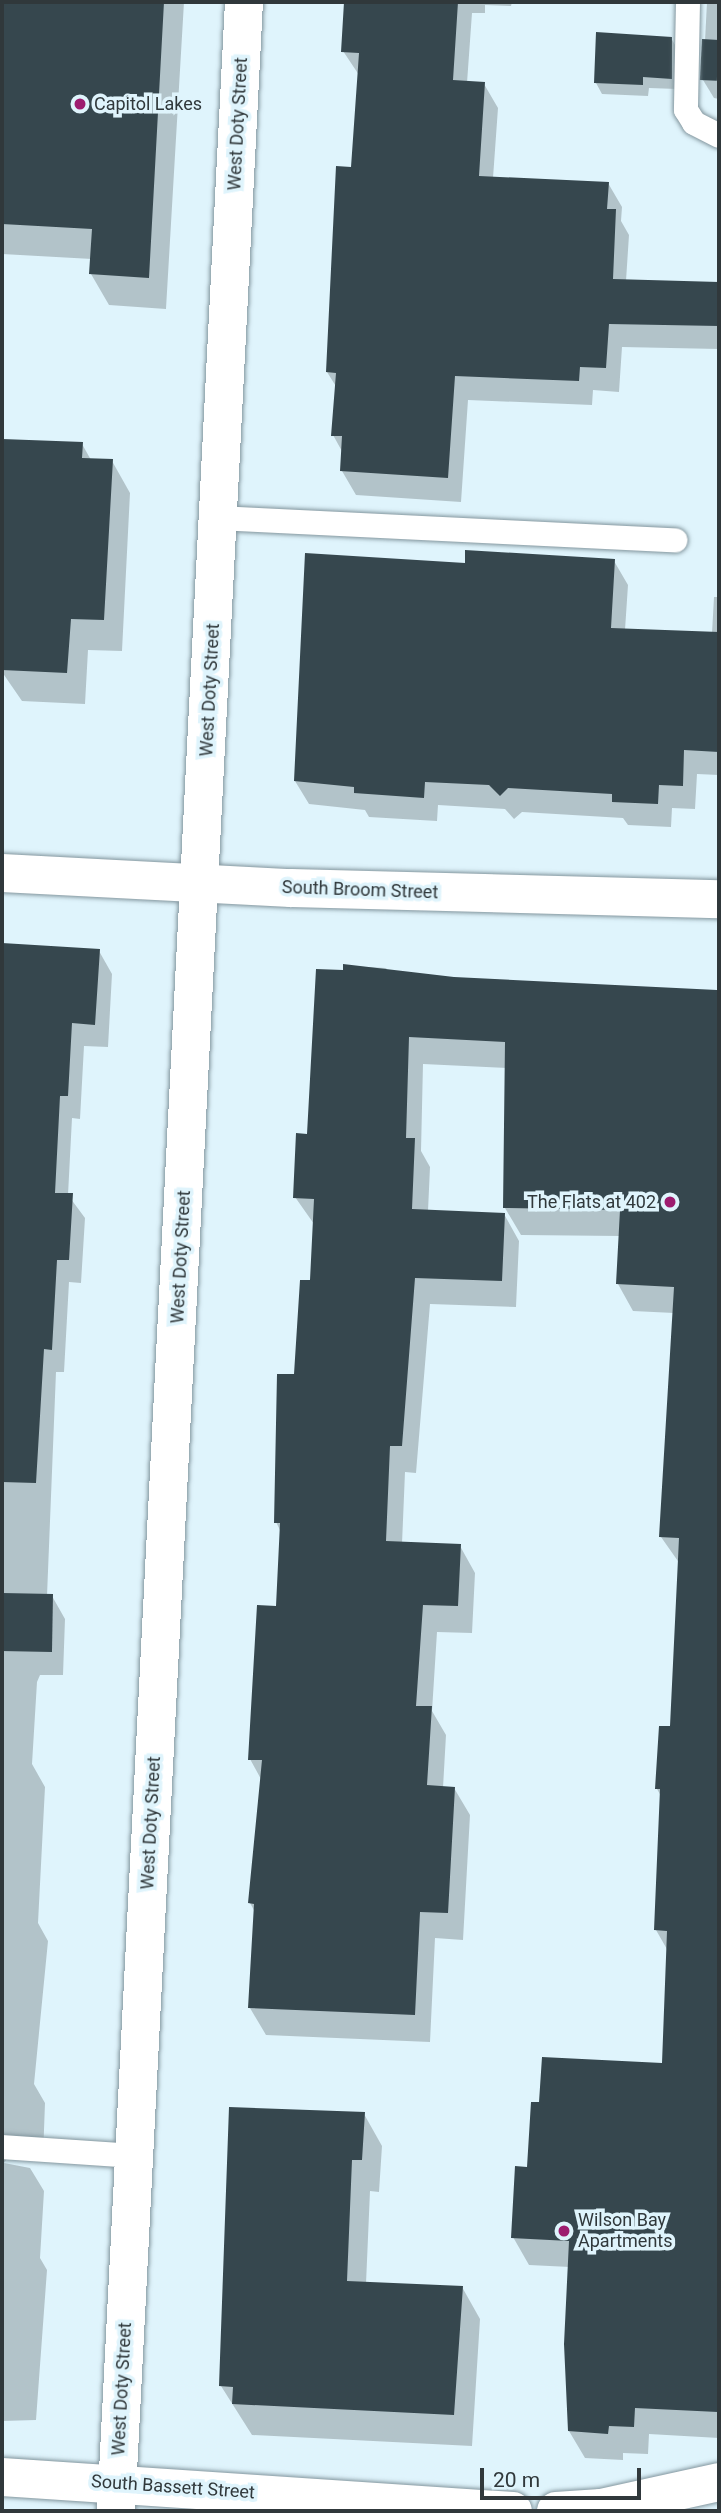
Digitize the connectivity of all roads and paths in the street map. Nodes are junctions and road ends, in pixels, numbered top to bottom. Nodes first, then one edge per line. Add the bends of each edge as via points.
1 (244, 2) edge
2 (688, 2) edge
3 (719, 136) edge
4 (219, 518) junction
5 (675, 540) dead end
6 (2, 873) edge
7 (200, 882) junction
8 (719, 900) edge
9 (2, 2147) edge
10 (134, 2156) junction
11 (2, 2477) edge
12 (719, 2482) edge
13 (117, 2497) edge
14 (513, 2511) edge
15 (556, 2511) edge

1 - 4 street, West Doty Street
2 - 3 lane via 686,110 694,123
4 - 5 lane
4 - 7 street, West Doty Street
6 - 7 street, South Broom Street
7 - 8 street, South Broom Street
7 - 10 street, West Doty Street
9 - 10 lane
10 - 13 street, West Doty Street
11 - 13 street, South Bassett Street
12 - 15 street via 601,2508
13 - 14 street, South Bassett Street

